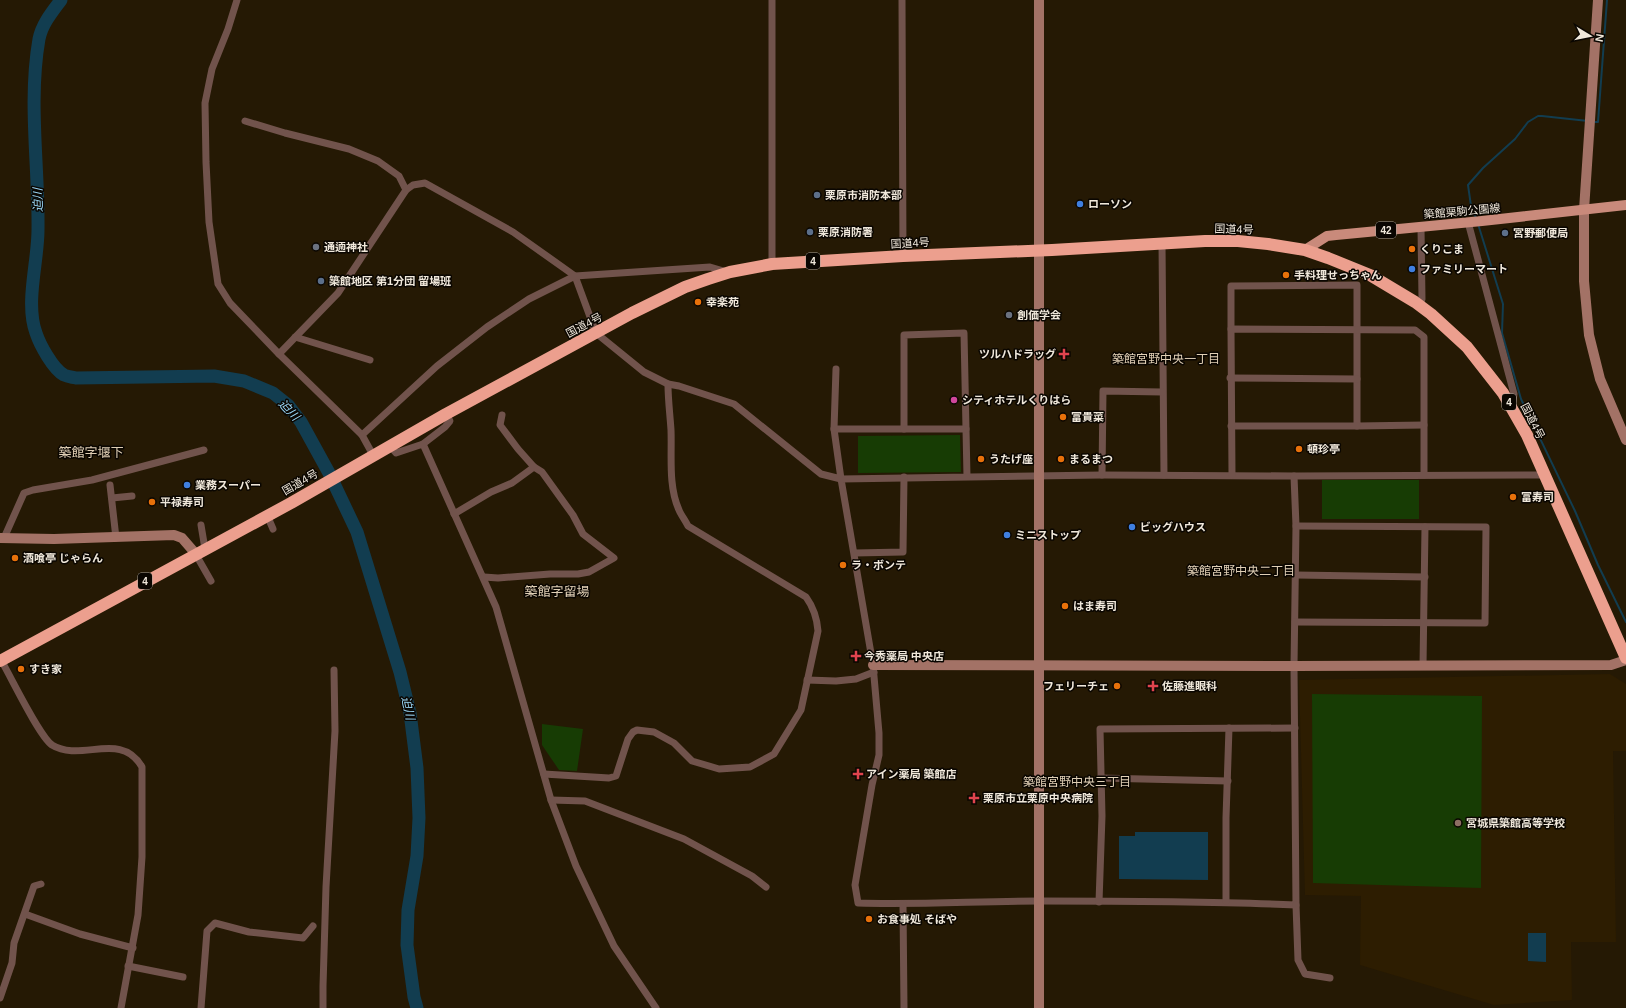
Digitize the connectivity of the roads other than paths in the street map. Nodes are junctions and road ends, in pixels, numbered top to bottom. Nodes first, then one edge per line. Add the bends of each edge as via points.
1 (237, 0) edge
2 (772, 0) edge
3 (902, 0) edge
4 (1039, 0) edge
5 (1598, 0) edge
6 (245, 121) dead end
7 (406, 190) junction
8 (1626, 205) edge
9 (1584, 210) junction
10 (1474, 222) junction
11 (1421, 227) junction
12 (1162, 243) junction
13 (1038, 250) junction
14 (1305, 250) junction
15 (903, 256) junction
16 (772, 264) junction
17 (730, 272) junction
18 (575, 276) junction
19 (1420, 305) junction
20 (1231, 329) junction
21 (1357, 329) junction
22 (596, 333) junction
23 (295, 337) junction
24 (279, 354) junction
25 (370, 360) dead end
26 (836, 369) dead end
27 (1230, 378) junction
28 (1357, 379) junction
29 (668, 384) junction
30 (1162, 392) junction
31 (1512, 407) junction
32 (446, 414) junction
33 (502, 415) dead end
34 (1424, 425) junction
35 (1231, 426) junction
36 (1357, 426) junction
37 (834, 429) junction
38 (904, 429) junction
39 (966, 429) junction
40 (362, 435) junction
41 (1626, 440) edge
42 (423, 444) junction
43 (390, 446) junction
44 (204, 450) dead end
45 (369, 457) junction
46 (534, 468) junction
47 (1102, 475) junction
48 (1164, 475) junction
49 (1232, 475) junction
50 (1424, 475) junction
51 (1545, 475) junction
52 (1039, 476) junction
53 (1294, 476) junction
54 (904, 477) junction
55 (967, 477) junction
56 (841, 479) junction
57 (110, 485) dead end
58 (132, 496) dead end
59 (112, 498) junction
60 (454, 514) junction
61 (267, 515) junction
62 (201, 524) dead end
63 (1296, 526) junction
64 (1426, 527) junction
65 (273, 529) dead end
66 (2, 538) edge
67 (116, 538) junction
68 (200, 551) junction
69 (854, 553) junction
70 (1296, 575) junction
71 (484, 577) junction
72 (1425, 577) junction
73 (211, 581) dead end
74 (1295, 622) junction
75 (1424, 622) junction
76 (1622, 637) edge
77 (1626, 659) edge
78 (1, 661) edge
79 (1038, 665) junction
80 (1294, 666) junction
81 (1423, 666) junction
82 (873, 668) junction
83 (334, 670) dead end
84 (807, 680) junction
85 (1229, 728) junction
86 (1294, 728) junction
87 (544, 774) junction
88 (1100, 778) junction
89 (1228, 780) junction
90 (551, 800) junction
91 (41, 884) dead end
92 (766, 888) dead end
93 (1039, 901) junction
94 (1226, 901) junction
95 (1100, 902) junction
96 (903, 904) junction
97 (1296, 905) junction
98 (25, 914) junction
99 (313, 926) dead end
100 (133, 948) junction
101 (128, 966) junction
102 (183, 977) dead end
103 (1330, 978) dead end
104 (0, 998) edge
105 (121, 1008) edge
106 (201, 1008) edge
107 (324, 1008) edge
108 (656, 1008) edge
109 (904, 1008) edge
110 (1039, 1008) edge

1 - 24 street via 212,69 205,103 209,222 218,284 230,303
2 - 16 street
3 - 15 street
4 - 13 street
5 - 9 street
6 - 7 street via 349,149 378,160 399,176
7 - 18 street via 413,185 425,183 513,232
7 - 23 street via 338,292
8 - 9 main road, 築館栗駒公園線 / 42
9 - 10 main road, 築館栗駒公園線 / 42
9 - 41 street via 1584,281 1589,335 1600,379
10 - 11 main road, 築館栗駒公園線 / 42
10 - 31 street via 1514,394
11 - 14 main road, 築館栗駒公園線 / 42 via 1336,234 1327,236
11 - 19 street
12 - 13 highway, 国道4号 / 4
12 - 14 highway, 国道4号 / 4 via 1238,241
12 - 30 street
13 - 15 highway, 国道4号 / 4
13 - 52 street
14 - 19 highway, 国道4号 / 4 via 1370,275
15 - 16 highway, 国道4号 / 4
16 - 17 highway, 国道4号 / 4
17 - 18 street via 710,267
17 - 22 highway, 国道4号 / 4 via 685,287
18 - 22 street
18 - 40 street via 529,299 487,327 437,366
19 - 31 highway, 国道4号 / 4 via 1480,361
20 - 21 street
20 - 21 street via 1231,286 1357,285
20 - 27 street
21 - 28 street
21 - 34 street via 1415,330 1424,337
22 - 29 street via 644,372
22 - 32 highway, 国道4号 / 4
23 - 24 street
23 - 25 street
24 - 40 street
26 - 37 street
27 - 28 street
27 - 35 street
28 - 36 street
29 - 56 street via 734,404 821,474
29 - 84 street via 672,472 678,509 688,526 806,598 817,618 818,631
30 - 47 street via 1102,391
30 - 48 street
31 - 51 highway, 国道4号 / 4
32 - 42 street via 450,421
32 - 43 highway, 国道4号 / 4
33 - 46 street via 500,425
34 - 36 street
34 - 50 street
35 - 36 street
35 - 49 street
37 - 38 street
37 - 56 street
38 - 39 street
38 - 39 street via 904,335 964,334
39 - 55 street
40 - 45 street
42 - 43 street via 396,453
42 - 60 street
43 - 45 highway, 国道4号 / 4
44 - 66 street via 92,480 24,493
45 - 61 highway, 国道4号 / 4
46 - 60 street via 512,483
46 - 71 street via 542,472 573,514 583,534 614,558 589,572 578,574
47 - 48 street
47 - 52 street
48 - 49 street
49 - 53 street
50 - 51 street
50 - 53 street
51 - 76 highway, 国道4号 / 4
52 - 55 street
52 - 79 street
53 - 63 street
54 - 55 street
54 - 56 street
54 - 69 street via 903,552
56 - 69 street
57 - 59 street
58 - 59 street
59 - 67 street
60 - 71 street
61 - 65 street
61 - 68 highway, 国道4号 / 4
62 - 68 street
63 - 64 street
63 - 70 street
64 - 72 street
64 - 75 street via 1486,527 1485,623
66 - 67 street
67 - 68 street via 178,536
68 - 73 street
68 - 78 highway, 国道4号 / 4
69 - 82 street
70 - 72 street
70 - 74 street
71 - 87 street via 496,607
72 - 75 street
74 - 75 street
74 - 80 street
75 - 81 street
76 - 77 highway, 国道4号 / 4
77 - 81 street via 1611,665
78 - 100 street via 42,734 52,744 75,751 122,749 134,756 142,767 142,857
79 - 80 street
79 - 82 street
79 - 93 street
80 - 81 street
80 - 86 street
82 - 84 street via 856,679
82 - 96 street via 879,755 855,885 858,903
83 - 107 street via 335,731 325,894 322,986
84 - 87 street via 801,710 774,754 750,767 719,769 692,761 674,743 654,732 637,730 628,739 616,776 609,778
85 - 86 street
85 - 88 street via 1100,729
85 - 89 street
86 - 97 street
87 - 90 street
88 - 89 street
88 - 95 street
89 - 94 street
90 - 92 street via 585,801 684,839 752,876
90 - 108 street via 576,866 614,946
91 - 98 street via 34,886
93 - 95 street
93 - 96 street
93 - 110 street
94 - 95 street
94 - 97 street
96 - 109 street
97 - 103 street via 1298,960 1305,974
98 - 100 street via 80,934
98 - 104 street via 14,943 12,963
99 - 106 street via 303,938 249,932 215,923 208,931
100 - 101 street
101 - 102 street
101 - 105 street

